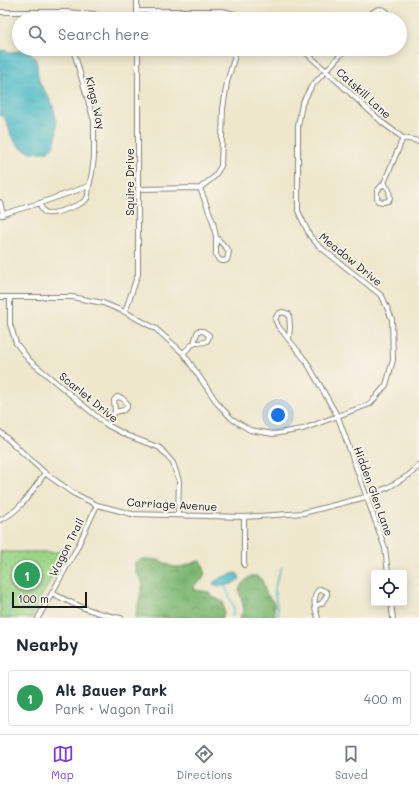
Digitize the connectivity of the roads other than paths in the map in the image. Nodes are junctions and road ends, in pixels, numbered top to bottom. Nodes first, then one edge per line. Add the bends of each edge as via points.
1 (137, 0) edge
2 (137, 11) joint
3 (0, 12) edge
4 (66, 12) edge
5 (227, 12) edge
6 (372, 12) edge
7 (387, 12) edge
8 (75, 56) edge
9 (138, 56) edge
10 (236, 56) edge
11 (310, 56) edge
12 (340, 56) edge
13 (326, 71) junction
14 (403, 138) junction
15 (419, 141) edge
16 (384, 183) dead end
17 (89, 186) junction
18 (200, 188) junction
19 (138, 189) junction
20 (0, 202) edge
21 (40, 203) junction
22 (2, 215) edge
23 (216, 236) junction
24 (0, 297) edge
25 (10, 297) junction
26 (125, 312) junction
27 (289, 338) junction
28 (194, 344) dead end
29 (183, 354) junction
30 (115, 412) dead end
31 (338, 417) junction
32 (107, 425) junction
33 (0, 432) edge
34 (419, 466) edge
35 (45, 473) junction
36 (366, 497) junction
37 (97, 505) junction
38 (178, 514) junction
39 (244, 517) junction
40 (0, 520) edge
41 (244, 565) dead end
42 (388, 570) edge
43 (52, 593) junction
44 (316, 606) dead end
45 (391, 606) edge
46 (38, 618) edge
47 (121, 618) edge
48 (318, 618) edge
49 (393, 618) edge

1 - 2 street
2 - 5 street
3 - 4 street
6 - 7 street via 378,9
8 - 17 street, Kings Way via 94,121 94,157
9 - 19 street, Squire Drive
10 - 18 street via 227,82 223,109 221,166 214,177
11 - 13 street, Catskill Lane
12 - 13 street, Meadow Drive
13 - 14 street, Catskill Lane
13 - 31 street, Meadow Drive via 311,87 302,104 298,126 298,211 310,236 320,247 382,296 392,319 393,360 386,385 370,404
14 - 15 street, Catskill Lane
14 - 16 street
17 - 21 street
17 - 21 street, Kings Way via 88,196 83,203 53,214 44,212
18 - 19 street
18 - 23 street
19 - 26 street, Squire Drive via 138,274
20 - 22 street
21 - 22 street
23 - 23 street via 218,260 227,260 229,251
24 - 25 street, Meadow Drive
25 - 26 street, Meadow Drive via 72,297 103,303
25 - 32 street, Scarlet Drive via 10,324 16,343 29,360
26 - 29 street, Meadow Drive via 156,329
27 - 27 street, Hidden Glen Lane via 289,314 282,312 275,319
27 - 31 street, Hidden Glen Lane via 306,361
28 - 29 street
29 - 31 street, Meadow Drive via 218,404 232,419 250,430 273,434 303,429
30 - 32 street
31 - 36 street, Hidden Glen Lane
32 - 38 street, Scarlet Drive via 160,448 173,463 179,481
33 - 35 street, Carriage Avenue
34 - 36 street, Carriage Avenue via 389,487
35 - 37 street, Carriage Avenue via 73,493
35 - 40 street via 19,508
36 - 39 street, Carriage Avenue via 303,513
36 - 42 street, Hidden Glen Lane via 385,548
37 - 38 street, Carriage Avenue via 132,514
37 - 43 street, Wagon Trail
38 - 39 street, Carriage Avenue
39 - 41 street
43 - 46 street, Wagon Trail
43 - 47 street via 94,612
44 - 48 street
45 - 49 street

